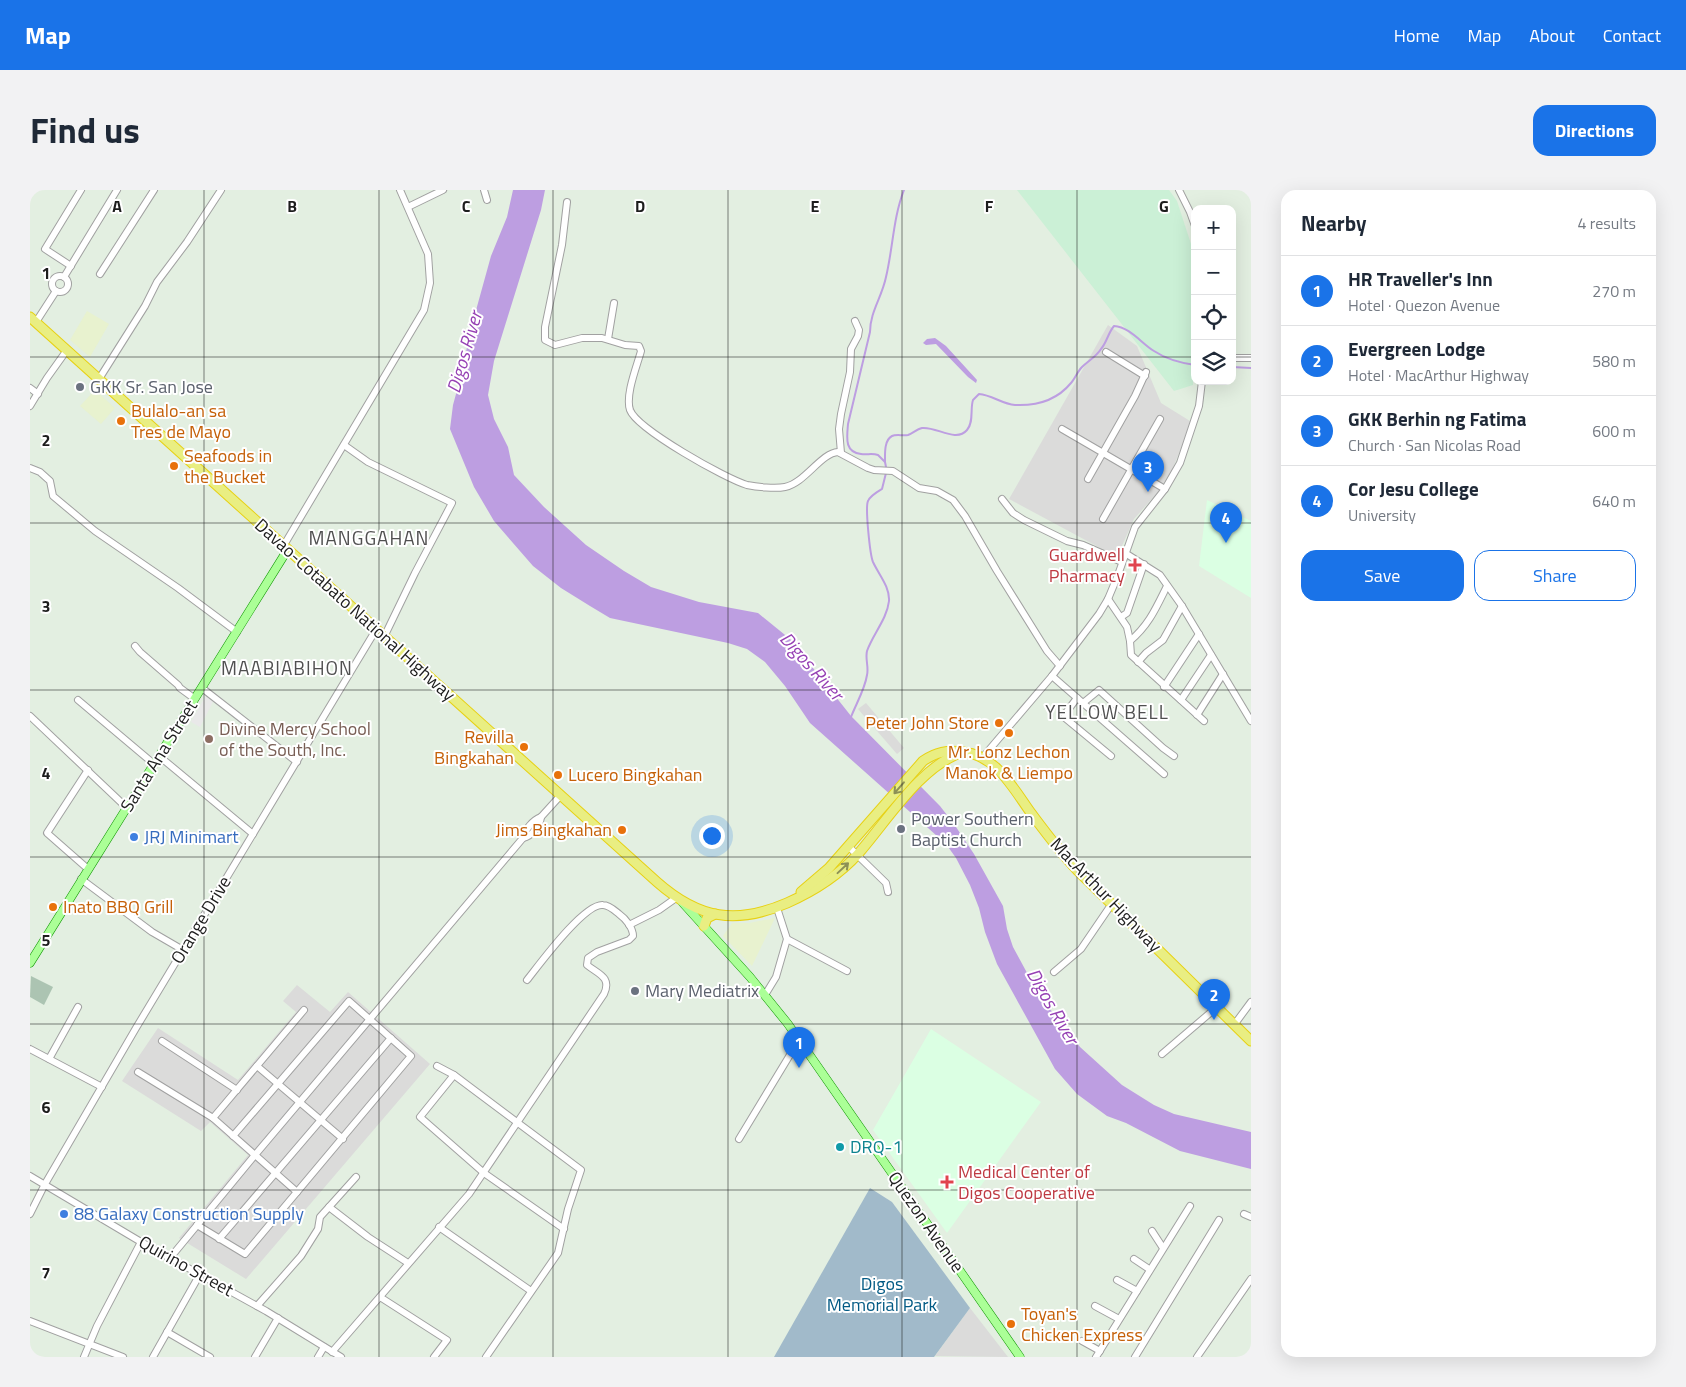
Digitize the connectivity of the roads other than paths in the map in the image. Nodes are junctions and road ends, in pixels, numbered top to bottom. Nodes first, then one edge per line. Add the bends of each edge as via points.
1 (81, 190) edge
2 (117, 190) edge
3 (154, 190) edge
4 (221, 190) edge
5 (400, 190) edge
6 (443, 190) edge
7 (484, 190) edge
8 (1179, 190) edge
9 (487, 200) dead end
10 (567, 202) dead end
11 (408, 207) junction
12 (1191, 215) edge
13 (71, 266) junction
14 (100, 274) dead end
15 (64, 277) junction
16 (56, 291) junction
17 (614, 303) dead end
18 (33, 319) edge
19 (855, 321) dead end
20 (608, 339) junction
21 (67, 350) junction
22 (1106, 352) dead end
23 (1236, 358) edge
24 (1251, 358) edge
25 (99, 379) junction
26 (1202, 385) edge
27 (30, 388) edge
28 (38, 394) junction
29 (30, 406) edge
30 (1160, 419) dead end
31 (1062, 429) dead end
32 (344, 446) junction
33 (842, 453) junction
34 (1103, 453) junction
35 (30, 468) edge
36 (1131, 469) junction
37 (1088, 479) dead end
38 (1165, 489) junction
39 (1002, 499) dead end
40 (1103, 519) dead end
41 (286, 547) junction
42 (1125, 553) junction
43 (1122, 562) junction
44 (1144, 564) junction
45 (1167, 586) junction
46 (1108, 599) junction
47 (1182, 606) junction
48 (1121, 617) junction
49 (377, 628) junction
50 (237, 632) junction
51 (1199, 634) junction
52 (385, 635) junction
53 (1130, 641) junction
54 (135, 646) dead end
55 (1211, 655) junction
56 (1138, 662) junction
57 (1060, 666) junction
58 (1223, 674) junction
59 (1052, 676) junction
60 (1164, 686) junction
61 (202, 688) junction
62 (1077, 698) junction
63 (195, 699) junction
64 (78, 700) dead end
65 (1181, 700) junction
66 (1083, 704) junction
67 (1197, 715) junction
68 (30, 716) edge
69 (1204, 721) dead end
70 (1251, 721) edge
71 (963, 752) junction
72 (159, 756) junction
73 (1111, 756) dead end
74 (1174, 756) dead end
75 (983, 757) junction
76 (297, 762) junction
77 (154, 764) junction
78 (88, 770) junction
79 (1164, 774) dead end
80 (561, 795) junction
81 (127, 808) junction
82 (253, 834) junction
83 (849, 847) junction
84 (857, 855) junction
85 (88, 869) junction
86 (81, 879) junction
87 (888, 892) dead end
88 (679, 899) junction
89 (787, 902) junction
90 (1112, 905) junction
91 (777, 908) junction
92 (715, 914) junction
93 (629, 925) junction
94 (704, 926) junction
95 (787, 939) junction
96 (183, 950) junction
97 (30, 962) edge
98 (848, 971) dead end
99 (1054, 972) dead end
100 (527, 980) dead end
101 (765, 995) junction
102 (1251, 1002) edge
103 (78, 1007) dead end
104 (1217, 1007) junction
105 (304, 1010) dead end
106 (370, 1020) junction
107 (1234, 1025) junction
108 (391, 1038) junction
109 (799, 1040) junction
110 (1251, 1041) edge
111 (162, 1042) dead end
112 (30, 1049) edge
113 (1162, 1054) dead end
114 (49, 1059) junction
115 (257, 1066) junction
116 (438, 1066) dead end
117 (138, 1072) dead end
118 (454, 1075) junction
119 (278, 1084) junction
120 (102, 1087) junction
121 (237, 1090) junction
122 (300, 1102) junction
123 (214, 1118) junction
124 (322, 1121) junction
125 (517, 1124) junction
126 (233, 1136) junction
127 (342, 1138) junction
128 (739, 1139) dead end
129 (255, 1155) junction
130 (484, 1172) junction
131 (276, 1173) junction
132 (30, 1176) edge
133 (356, 1177) dead end
134 (45, 1184) junction
135 (297, 1192) junction
136 (1190, 1206) dead end
137 (329, 1207) junction
138 (30, 1214) edge
139 (1219, 1220) dead end
140 (197, 1225) junction
141 (439, 1228) junction
142 (564, 1229) junction
143 (1152, 1231) dead end
144 (220, 1239) junction
145 (141, 1242) junction
146 (1163, 1248) junction
147 (170, 1258) junction
148 (1134, 1259) dead end
149 (408, 1263) junction
150 (1150, 1269) junction
151 (200, 1274) junction
152 (1251, 1279) edge
153 (1117, 1280) dead end
154 (531, 1291) junction
155 (1137, 1291) junction
156 (380, 1296) junction
157 (257, 1306) junction
158 (1095, 1306) dead end
159 (278, 1318) junction
160 (1119, 1319) junction
161 (30, 1321) edge
162 (167, 1332) junction
163 (1082, 1341) dead end
164 (88, 1344) junction
165 (324, 1347) junction
166 (332, 1352) junction
167 (1098, 1354) edge
168 (84, 1357) edge
169 (123, 1357) edge
170 (153, 1357) edge
171 (210, 1357) edge
172 (255, 1357) edge
173 (318, 1357) edge
174 (341, 1357) edge
175 (434, 1357) edge
176 (486, 1357) edge
177 (1020, 1357) edge
178 (1135, 1357) edge
179 (1197, 1357) edge

1 - 13 street via 45,249
2 - 13 street
3 - 14 street
4 - 25 street via 157,282
5 - 11 street
6 - 11 street
7 - 9 street
8 - 12 street
10 - 20 street via 562,245 545,327 546,340 555,345 582,338
11 - 32 street via 428,254 430,283 424,310
13 - 15 street
15 - 16 street via 54,279 52,284
15 - 16 street via 67,288
16 - 18 street
17 - 20 street
18 - 21 highway, Davao-Cotabato National Highway
19 - 33 street via 859,330 851,350 839,429
20 - 33 street via 641,348 629,396 632,414 665,442 737,480 755,486 784,487 798,480 831,453
21 - 25 highway, Davao-Cotabato National Highway
21 - 28 street
22 - 34 street via 1146,374
23 - 24 street
25 - 41 highway, Davao-Cotabato National Highway
26 - 38 street via 1195,421 1180,463
27 - 28 street
28 - 29 street
30 - 36 street
31 - 34 street
32 - 41 street
32 - 52 street via 368,462 452,503
33 - 57 street via 868,468 893,472 919,488 936,491 958,505 1047,651
34 - 36 street
34 - 37 street
35 - 50 street via 50,481 53,496 95,531
36 - 38 street
36 - 40 street
38 - 42 street via 1138,522
39 - 43 street via 1013,513 1024,520
41 - 49 highway, Davao-Cotabato National Highway
41 - 50 main road, Santa Ana Street
42 - 43 street
42 - 44 street
43 - 46 street
44 - 45 street via 1157,572
44 - 48 street via 1127,613
45 - 47 street
45 - 53 street via 1150,620
46 - 48 street
46 - 57 street via 1092,626
47 - 51 street
47 - 56 street via 1162,640
48 - 53 street
49 - 52 highway, Davao-Cotabato National Highway
49 - 76 street, Orange Drive
50 - 61 main road, Santa Ana Street
51 - 55 street
51 - 60 street
52 - 80 highway, Davao-Cotabato National Highway
53 - 56 street via 1131,655
54 - 63 street
55 - 58 street
55 - 65 street
56 - 60 street
57 - 59 street
58 - 67 street
58 - 70 street
59 - 62 street
59 - 75 street
60 - 65 street
61 - 63 main road, Santa Ana Street
61 - 76 street
62 - 66 street
62 - 73 street via 1065,718
63 - 72 main road, Santa Ana Street
64 - 77 street
65 - 67 street
66 - 74 street via 1099,690
66 - 79 street
67 - 69 street
68 - 78 street
71 - 75 highway, MacArthur Highway
71 -> 83 highway, MacArthur Highway via 947,750 923,761
71 - 84 highway, MacArthur Highway via 942,761 920,781
72 - 77 main road, Santa Ana Street
72 - 82 street
75 - 90 highway, MacArthur Highway via 1004,776 1065,858
76 - 82 street, Orange Drive
77 - 81 main road, Santa Ana Street
78 - 81 street
78 - 85 street via 47,832
80 - 88 highway, Davao-Cotabato National Highway
80 - 106 street
81 - 85 main road, Santa Ana Street
82 - 96 street, Orange Drive
83 - 84 street
83 - 89 highway, MacArthur Highway via 818,879
84 - 87 street via 886,883
89 -> 84 highway, MacArthur Highway via 823,885
85 - 86 main road, Santa Ana Street
86 - 96 street via 138,922
86 - 97 main road, Santa Ana Street
88 - 92 highway, MacArthur Highway
88 - 93 street
88 - 94 main road, Quezon Avenue
89 - 91 highway, MacArthur Highway
90 - 99 street via 1081,949
90 - 104 highway, MacArthur Highway
91 - 92 highway, MacArthur Highway via 747,915
91 - 95 street
92 - 94 highway via 707,918
93 - 100 street via 610,907 597,905 560,938
93 - 125 street via 632,939 588,958 587,965 606,981 606,990
94 - 101 main road, Quezon Avenue
95 - 98 street
95 - 101 street via 776,977
96 - 120 street, Orange Drive
101 - 109 main road, Quezon Avenue
102 - 107 street
103 - 114 street
104 - 107 highway, MacArthur Highway
104 - 113 street
105 - 115 street
106 - 108 street
106 - 119 street via 349,1001
106 - 122 street
107 - 110 highway, MacArthur Highway
108 - 124 street
108 - 127 street via 411,1056
109 - 128 street
109 - 177 main road, Quezon Avenue
111 - 121 street
112 - 114 street
114 - 120 street
115 - 119 street
115 - 121 street
116 - 118 street
117 - 123 street
118 - 125 street
118 - 130 street via 420,1117
119 - 122 street
119 - 126 street
120 - 134 street, Orange Drive
121 - 123 street
122 - 124 street
122 - 129 street
123 - 126 street
124 - 127 street
124 - 131 street
125 - 130 street
125 - 142 street via 580,1170
126 - 129 street
127 - 135 street
129 - 131 street
129 - 140 street
130 - 141 street
130 - 142 street
131 - 135 street
131 - 144 street
132 - 134 street, Quirino Street
133 - 137 street
134 - 138 street, Orange Drive
134 - 145 street, Quirino Street
135 - 144 street via 245,1254
136 - 146 street
137 - 149 street
137 - 157 street via 320,1217 318,1229 301,1256
139 - 178 street
140 - 144 street
140 - 147 street
141 - 149 street
141 - 154 street
142 - 154 street via 558,1253
143 - 146 street
145 - 147 street, Quirino Street
145 - 164 street
146 - 150 street
147 - 151 street, Quirino Street
148 - 150 street
149 - 156 street
150 - 155 street
151 - 157 street, Quirino Street
151 - 162 street
152 - 179 street
153 - 155 street
154 - 176 street
155 - 160 street
156 - 166 street
156 - 175 street via 447,1340
157 - 159 street, Quirino Street
158 - 160 street
159 - 165 street, Quirino Street
159 - 172 street
160 - 167 street
161 - 164 street
162 - 170 street
162 - 171 street
163 - 167 street
164 - 168 street
164 - 169 street
165 - 166 street, Quirino Street
165 - 173 street
166 - 174 street, Quirino Street

